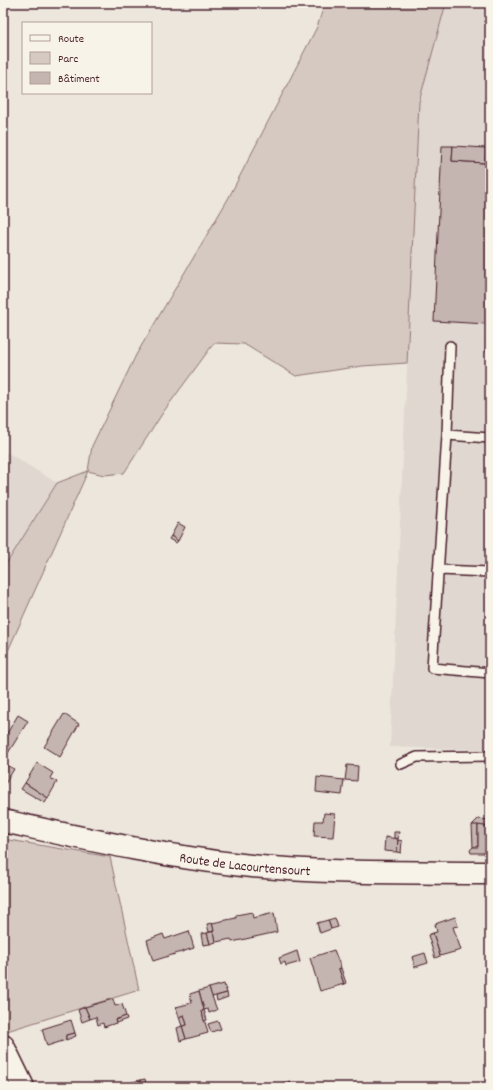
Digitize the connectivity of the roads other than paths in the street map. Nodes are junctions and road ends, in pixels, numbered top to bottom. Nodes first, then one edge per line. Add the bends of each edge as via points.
1 (450, 346) dead end
2 (446, 435) junction
3 (490, 438) edge
4 (438, 570) junction
5 (490, 572) edge
6 (490, 673) edge
7 (490, 756) edge
8 (401, 764) dead end
9 (3, 821) edge
10 (490, 872) edge
11 (3, 1046) edge
12 (24, 1087) edge

1 - 2 lane
2 - 3 lane
2 - 4 lane
4 - 5 lane
4 - 6 lane via 432,668
7 - 8 lane via 437,755 417,757
9 - 10 main road, Route de Lacourtensourt via 171,855 241,865 319,872
11 - 12 main road

